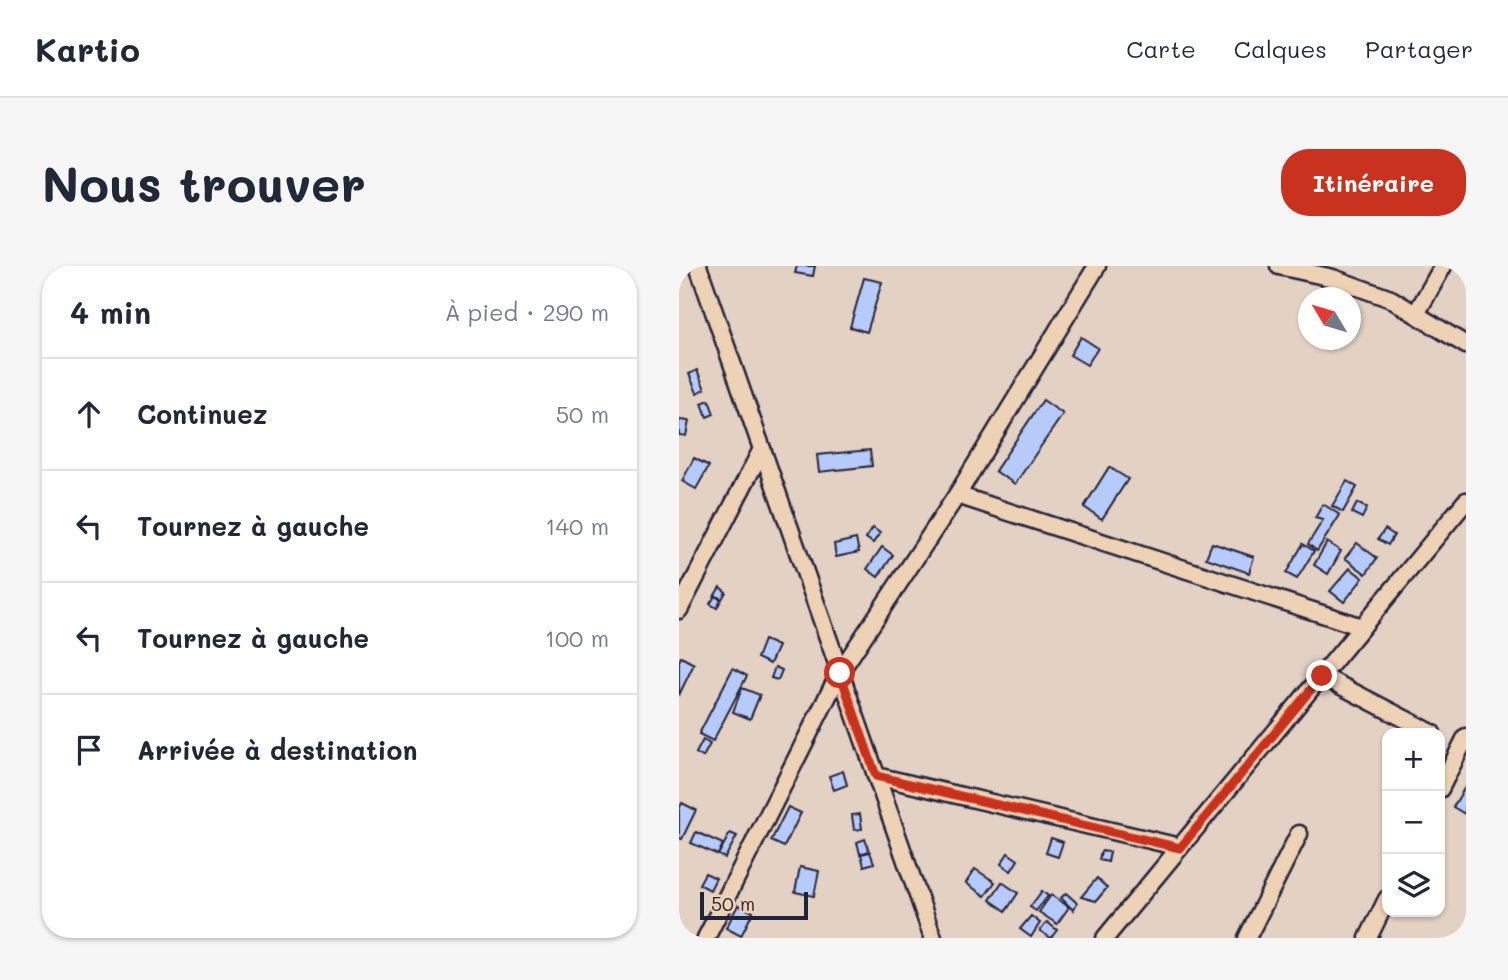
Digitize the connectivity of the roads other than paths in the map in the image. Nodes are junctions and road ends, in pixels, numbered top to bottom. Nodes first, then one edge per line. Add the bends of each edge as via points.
1 (698, 266) edge
2 (1097, 266) edge
3 (1279, 266) edge
4 (1443, 266) edge
5 (1416, 314) junction
6 (1466, 345) edge
7 (762, 449) junction
8 (957, 495) junction
9 (1466, 501) edge
10 (679, 610) edge
11 (1362, 627) junction
12 (840, 673) junction
13 (1322, 676) junction
14 (1422, 728) edge
15 (1445, 739) edge
16 (1464, 745) edge
17 (876, 776) junction
18 (1445, 780) edge
19 (1299, 834) dead end
20 (1180, 848) junction
21 (1382, 910) edge
22 (706, 938) edge
23 (933, 938) edge
24 (1105, 938) edge
25 (1247, 938) edge
26 (1369, 938) edge

1 - 7 street
2 - 8 street
3 - 5 street via 1366,289
4 - 5 street
5 - 6 street
7 - 10 street
7 - 12 street
8 - 11 street
8 - 12 street
9 - 11 street
11 - 13 street
12 - 17 street
12 - 22 street
13 - 14 street
13 - 20 street
15 - 16 street
16 - 18 street
17 - 20 street
17 - 23 street
19 - 25 street
20 - 24 street
21 - 26 street

